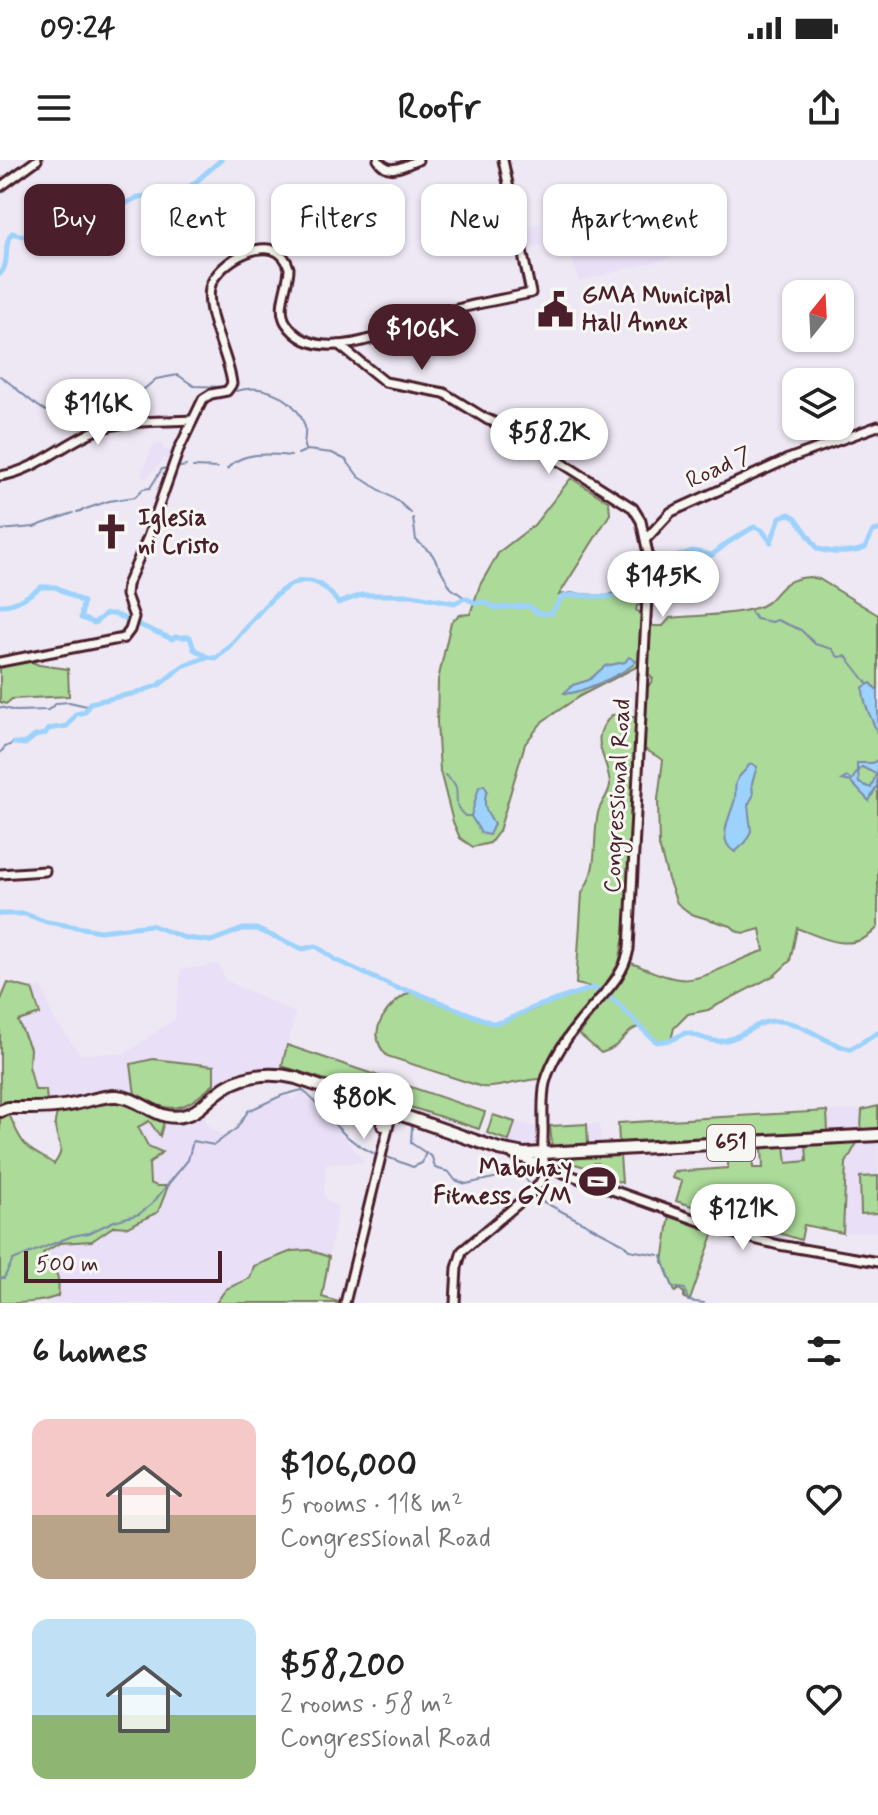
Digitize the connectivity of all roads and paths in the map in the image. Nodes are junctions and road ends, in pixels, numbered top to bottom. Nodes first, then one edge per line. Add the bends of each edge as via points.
1 (37, 160) edge
2 (378, 160) edge
3 (418, 160) edge
4 (503, 160) edge
5 (0, 187) edge
6 (342, 346) junction
7 (192, 420) junction
8 (878, 427) edge
9 (0, 476) edge
10 (645, 537) junction
11 (647, 603) junction
12 (0, 660) edge
13 (45, 871) dead end
14 (0, 874) edge
15 (610, 986) junction
16 (373, 1105) junction
17 (0, 1111) edge
18 (393, 1112) junction
19 (386, 1126) junction
20 (878, 1135) edge
21 (507, 1151) junction
22 (545, 1153) junction
23 (547, 1168) junction
24 (878, 1262) edge
25 (345, 1303) edge
26 (455, 1303) edge

1 - 5 main road
2 - 3 main road via 390,170
4 - 6 main road via 531,293 441,314
6 - 7 main road, Congressional Road via 312,344 285,322 287,263 272,249 254,250 222,269 211,283 210,299 232,384 227,391 204,398
6 - 10 main road, Congressional Road via 385,382 444,393 628,506
7 - 9 main road via 112,425 32,466
7 - 12 main road, Congressional Road via 126,587 134,614 128,633
8 - 10 main road, Road 7 via 668,514
10 - 11 main road, Congressional Road
11 - 15 main road, Congressional Road via 627,932
11 - 15 main road, Congressional Road via 631,932 625,965
13 - 14 main road
15 - 22 main road, Congressional Road via 549,1082
16 - 17 highway via 271,1073 233,1083 197,1110 177,1117 116,1096
16 - 18 highway
16 - 19 highway
18 - 19 highway
18 - 21 highway
19 - 25 main road
20 - 22 highway, 651
21 - 22 highway
21 - 23 main road
22 - 23 main road, Congressional Road
23 - 24 main road via 742,1236
23 - 26 main road via 534,1190 462,1251

